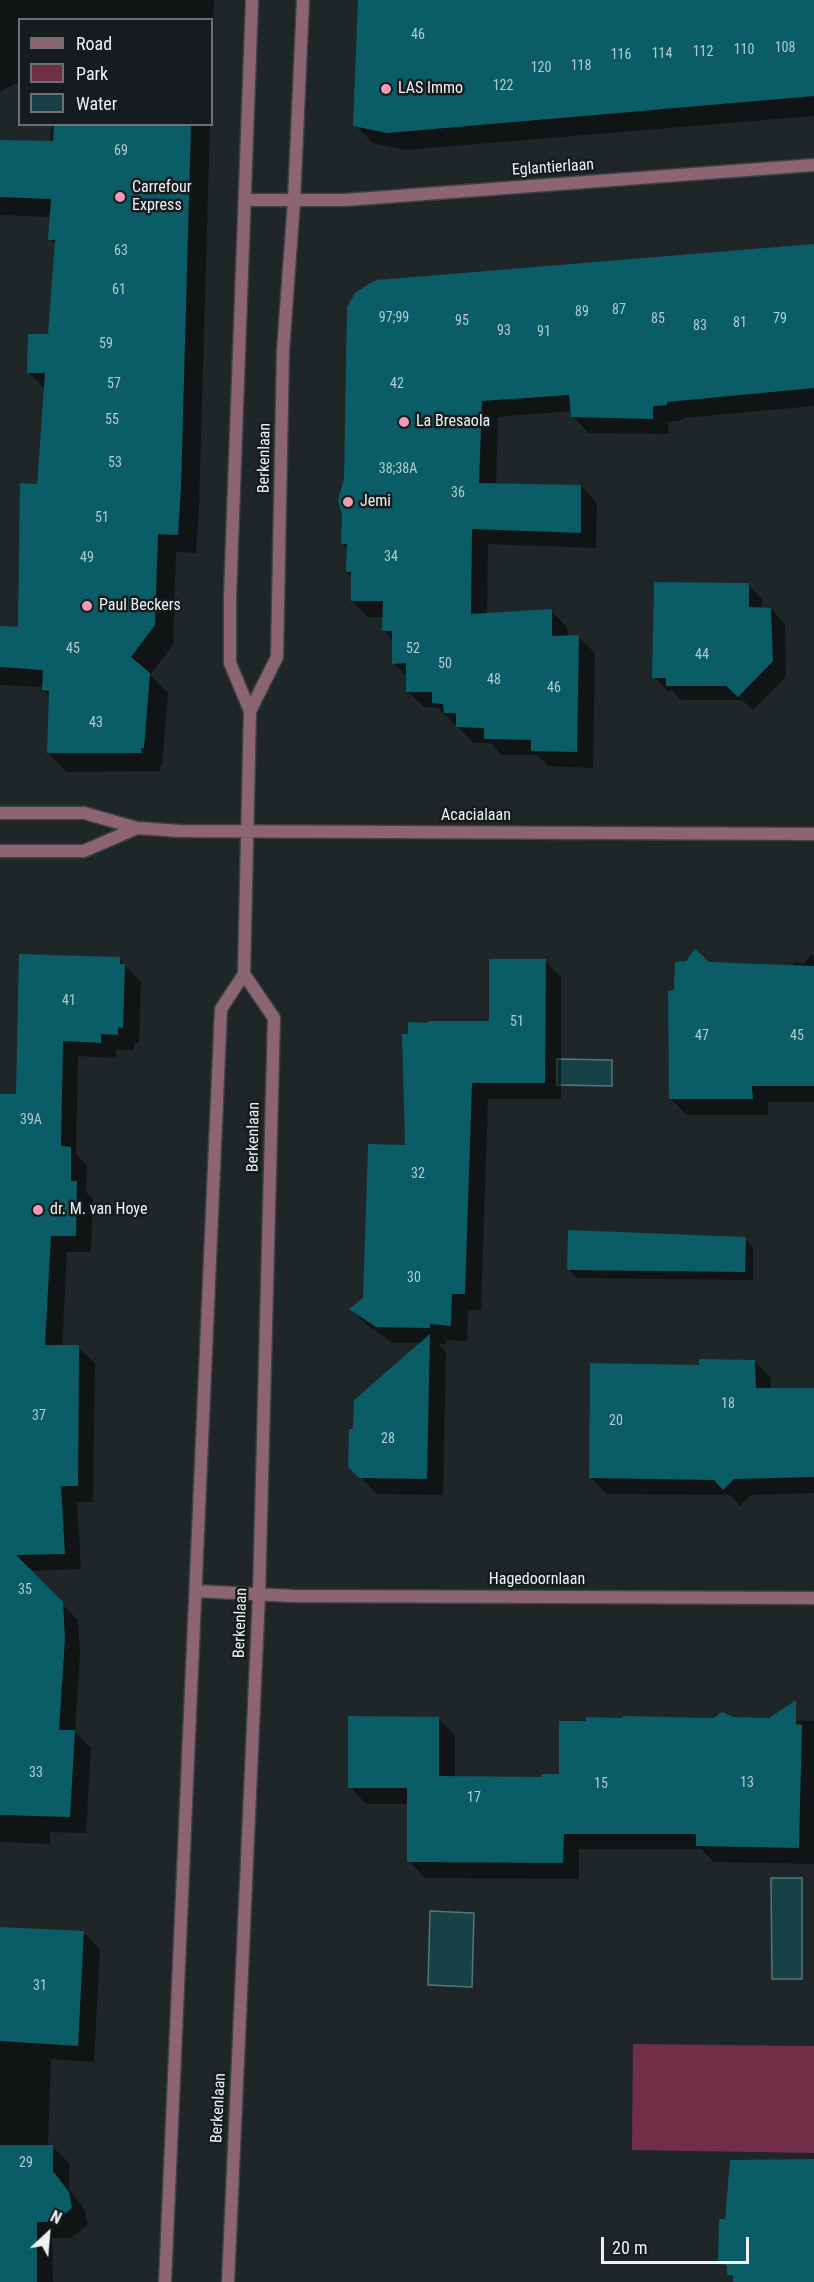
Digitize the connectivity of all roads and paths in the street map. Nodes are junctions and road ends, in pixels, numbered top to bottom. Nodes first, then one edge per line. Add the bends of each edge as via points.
1 (252, 0) edge
2 (303, 0) edge
3 (814, 165) edge
4 (245, 200) junction
5 (294, 201) junction
6 (250, 711) junction
7 (0, 813) edge
8 (137, 828) junction
9 (248, 831) junction
10 (814, 834) edge
11 (0, 851) edge
12 (244, 974) junction
13 (196, 1591) junction
14 (259, 1594) junction
15 (814, 1598) edge
16 (165, 2282) edge
17 (228, 2282) edge

1 - 4 street, Berkenlaan
2 - 5 street, Berkenlaan
3 - 5 street, Eglantierlaan
4 - 5 street
4 - 6 street, Berkenlaan via 230,663
5 - 6 street, Berkenlaan via 283,351 277,657
6 - 9 street, Berkenlaan
7 - 8 street, Acacialaan via 84,813
8 - 9 street, Acacialaan
8 - 11 street, Acacialaan via 84,851
9 - 10 street, Acacialaan
9 - 12 street, Berkenlaan
12 - 13 street via 221,1009
12 - 14 street, Berkenlaan via 274,1018
13 - 14 street, Hagedoornlaan
13 - 16 street
14 - 15 street, Hagedoornlaan
14 - 17 street, Berkenlaan

